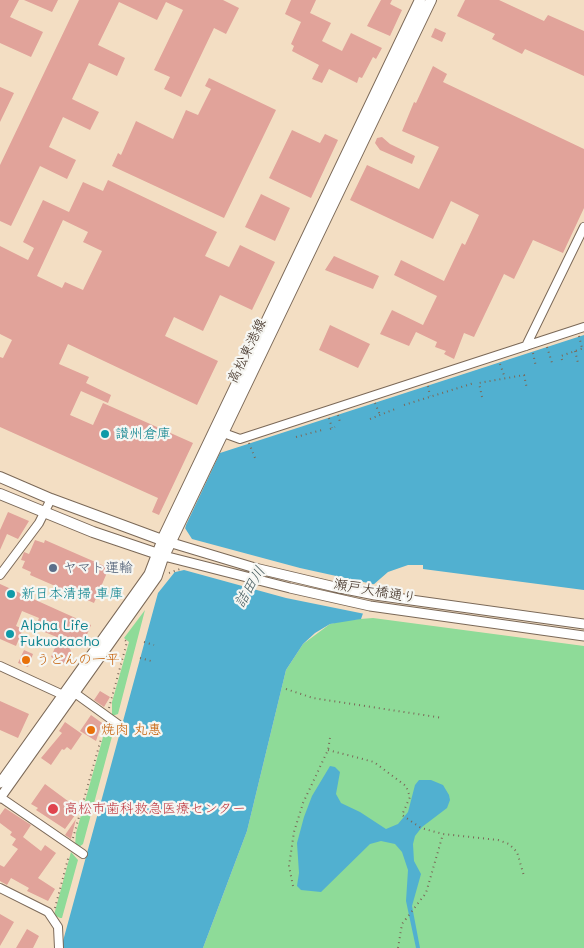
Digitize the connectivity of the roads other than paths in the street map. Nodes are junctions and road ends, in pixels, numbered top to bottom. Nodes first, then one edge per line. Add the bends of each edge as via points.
1 (420, 0) edge
2 (431, 0) edge
3 (584, 227) edge
4 (584, 327) edge
5 (529, 349) junction
6 (218, 431) junction
7 (0, 477) edge
8 (0, 494) edge
9 (51, 498) junction
10 (45, 513) junction
11 (169, 542) junction
12 (164, 556) junction
13 (0, 575) edge
14 (584, 624) edge
15 (584, 636) edge
16 (0, 666) edge
17 (68, 692) junction
18 (119, 725) dead end
19 (0, 783) edge
20 (0, 798) edge
21 (83, 854) dead end
22 (0, 888) edge
23 (59, 948) edge

1 - 6 main road, 高松東港線
2 - 6 main road, 高松東港線
3 - 5 street
4 - 5 street
5 - 6 street via 240,439
6 - 11 main road, 高松東港線
7 - 9 main road
8 - 10 main road
9 - 10 street
9 - 11 main road
10 - 12 main road
10 - 13 street
11 - 12 main road, 高松東港線
11 - 14 street, 瀬戸大橋通り via 279,574 376,595
12 - 15 street, 瀬戸大橋通り via 370,606
12 - 17 street
16 - 17 street
17 - 18 street
17 - 19 street
17 - 20 street
20 - 21 street
22 - 23 street via 48,912 58,927

